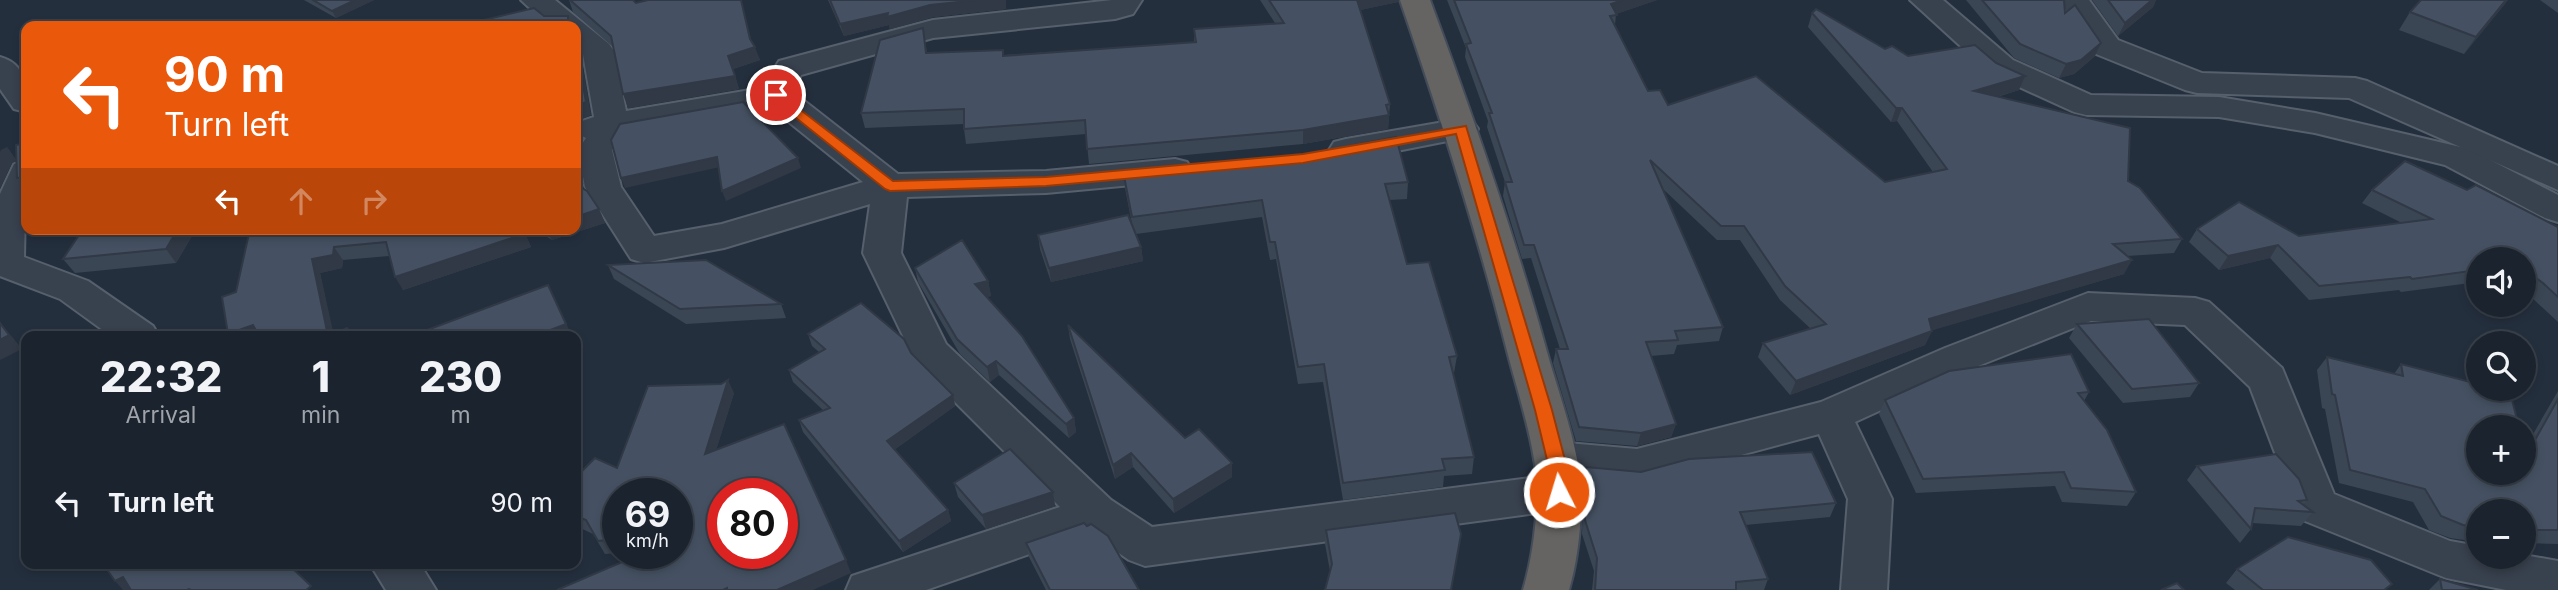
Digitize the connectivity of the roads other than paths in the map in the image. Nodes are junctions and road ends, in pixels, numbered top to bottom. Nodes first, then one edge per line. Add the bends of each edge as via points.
1 (536, 0) edge
2 (1127, 0) edge
3 (1415, 0) edge
4 (1925, 0) edge
5 (2074, 0) edge
6 (562, 21) edge
7 (581, 37) edge
8 (0, 67) edge
9 (21, 95) edge
10 (776, 95) junction
11 (612, 122) junction
12 (1461, 129) junction
13 (581, 130) edge
14 (1316, 156) edge
15 (1208, 167) edge
16 (2558, 179) edge
17 (890, 186) junction
18 (2558, 210) edge
19 (18, 216) edge
20 (132, 331) edge
21 (1830, 415) junction
22 (1557, 476) junction
23 (1095, 513) junction
24 (397, 569) edge
25 (2558, 581) edge
26 (413, 590) edge
27 (869, 590) edge
28 (1546, 590) edge
29 (1864, 590) edge

1 - 6 street
2 - 10 street via 1115,10 933,29 856,48 790,68
3 - 12 highway
4 - 18 street via 2002,66 2086,105 2219,107 2315,123 2457,157
5 - 16 street via 2107,47 2197,83 2355,88
7 - 11 street via 598,51
8 - 9 street
10 - 11 street
10 - 17 street
11 - 13 street
11 - 17 street via 595,150 603,187 644,250 724,236
12 - 14 street
12 - 22 highway via 1516,310
15 - 17 street via 1046,181
17 - 23 street via 882,253 930,353
19 - 20 street via 5,264 74,290
21 - 22 street via 1637,466
21 - 25 street via 2088,307 2195,312 2268,379 2316,506 2446,559
21 - 29 street via 1870,499
22 - 23 street via 1145,547
22 - 28 highway via 1552,570
23 - 27 street
24 - 26 street

